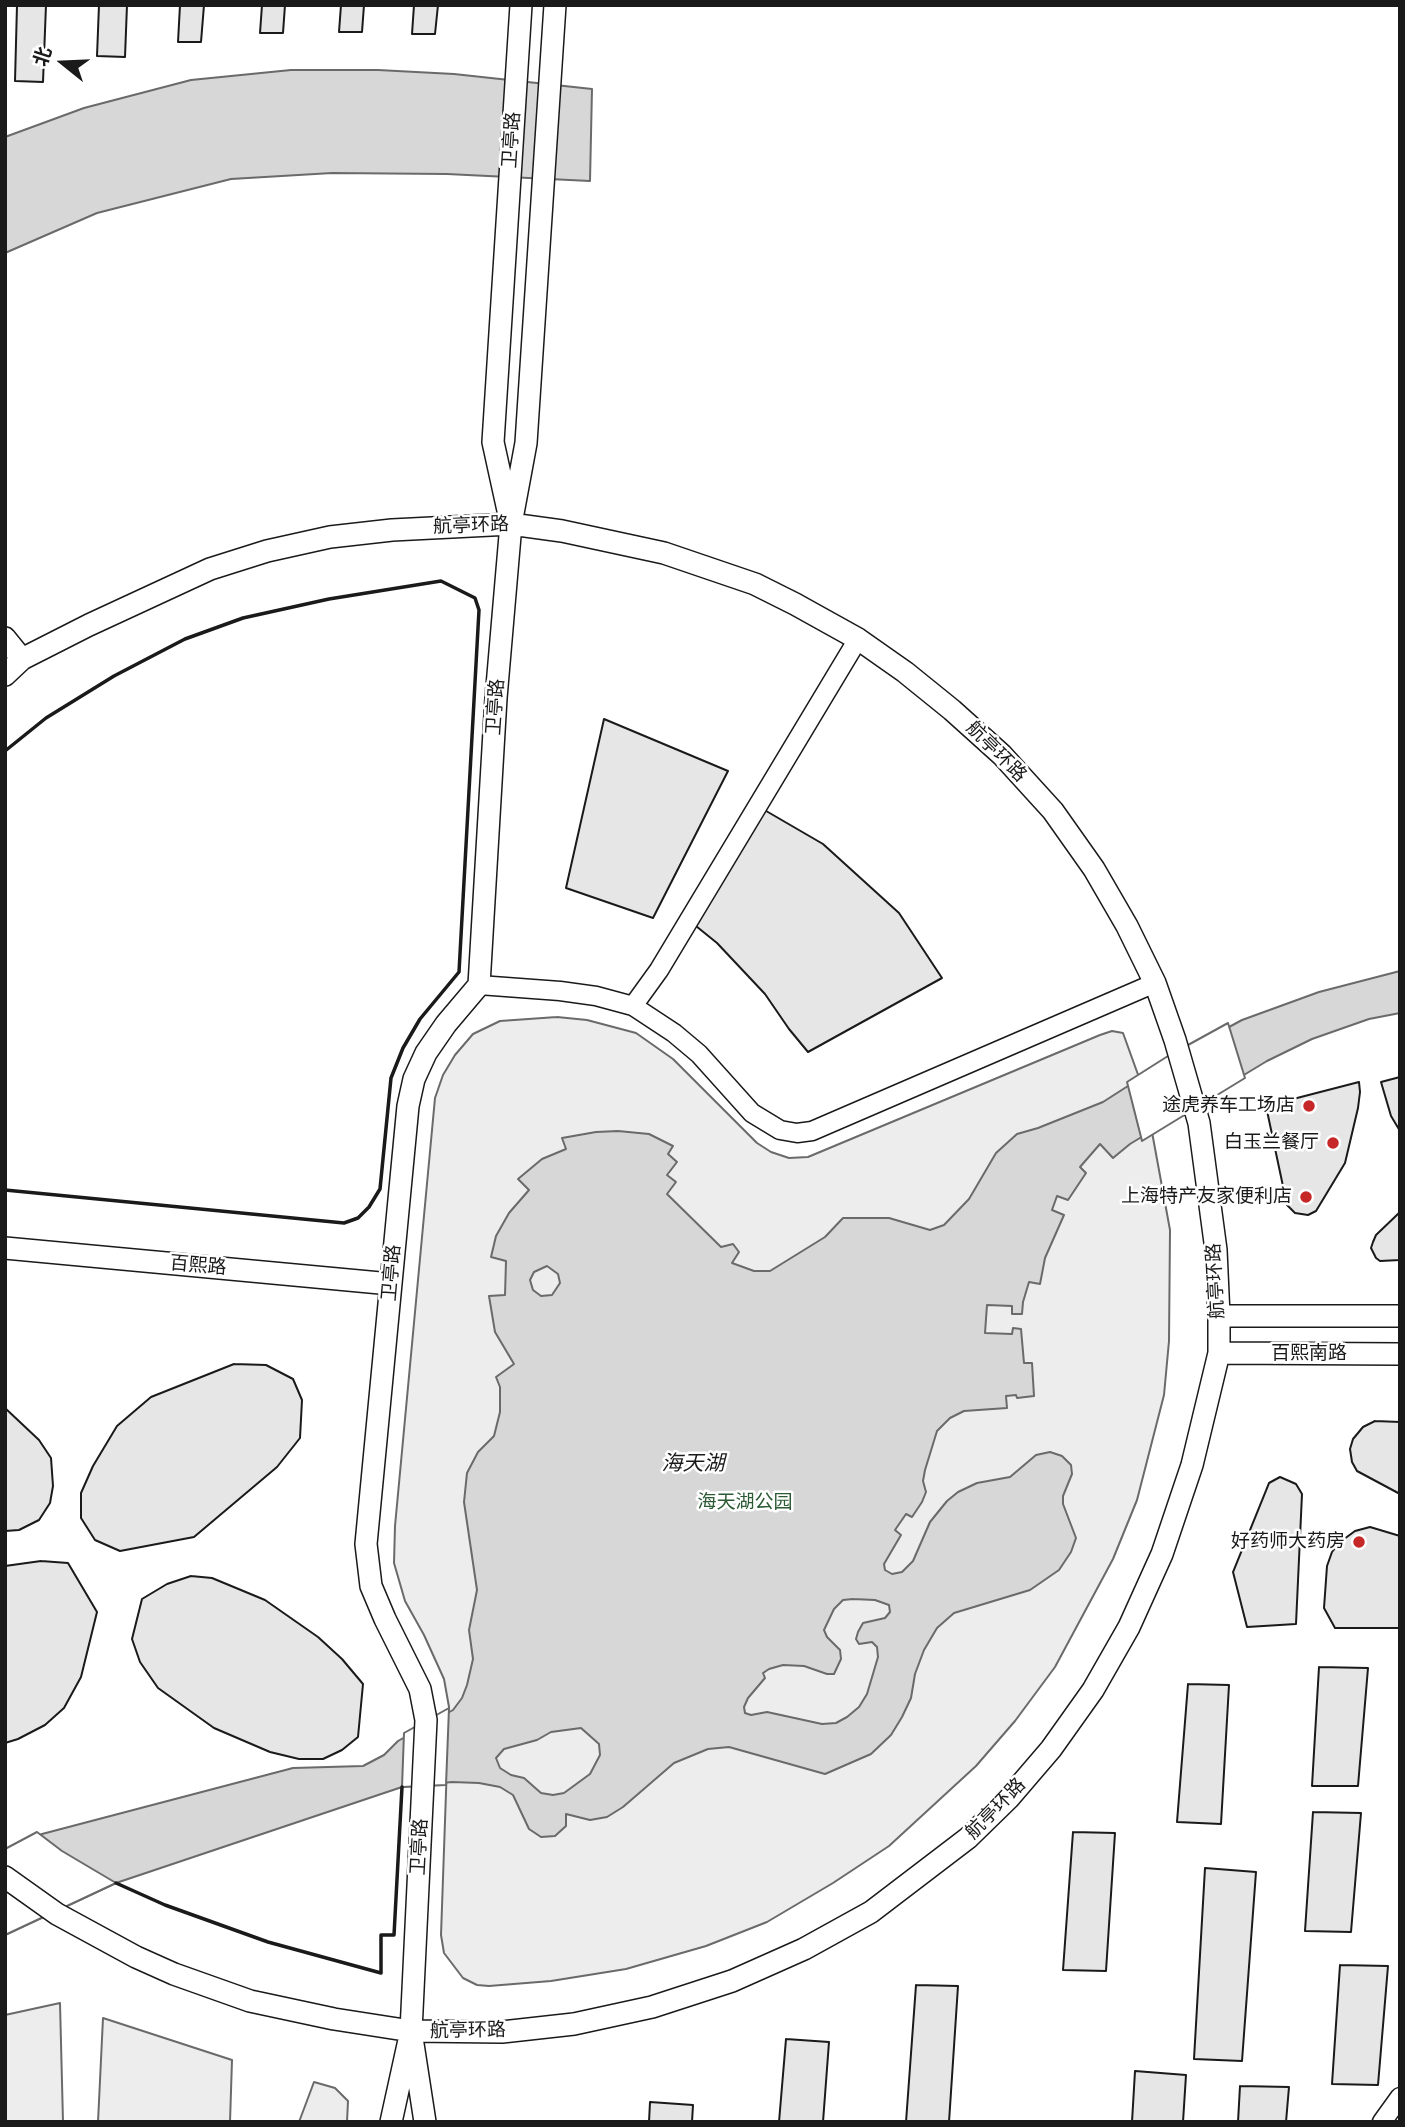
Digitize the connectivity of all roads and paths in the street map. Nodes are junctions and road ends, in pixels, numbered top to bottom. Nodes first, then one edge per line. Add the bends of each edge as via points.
1 (521, 5) edge
2 (555, 5) edge
3 (511, 524) junction
4 (5, 638) edge
5 (858, 639) junction
6 (22, 659) junction
7 (5, 674) edge
8 (1155, 983) junction
9 (478, 985) junction
10 (634, 1006) junction
11 (5, 1248) edge
12 (391, 1284) junction
13 (1219, 1316) junction
14 (1400, 1316) edge
15 (1219, 1353) junction
16 (1400, 1354) edge
17 (5, 1877) edge
18 (411, 2031) junction
19 (1400, 2097) edge
20 (391, 2122) edge
21 (425, 2122) edge
22 (1382, 2122) edge

1 - 3 street, 卫亭路 via 492,442
2 - 3 street, 卫亭路 via 526,443
3 - 5 street, 航亭环路 via 612,541 713,569 755,584
3 - 6 street, 航亭环路 via 392,530 267,551 155,593
3 - 9 street, 卫亭路
4 - 6 street
5 - 8 street, 航亭环路 via 952,710 1002,755 1053,811 1094,869
5 - 10 street
6 - 7 street, 航亭环路
8 - 10 street via 812,1131 797,1133 780,1130 752,1113 699,1054
8 - 13 street, 航亭环路 via 1199,1123 1216,1250
9 - 10 street via 560,991
9 - 12 street, 卫亭路 via 426,1053 414,1079
11 - 12 street, 百熙路
12 - 18 street, 卫亭路 via 366,1544 377,1603 420,1689 426,1720
13 - 14 street, 百熙南路
13 - 15 street, 航亭环路
15 - 16 street, 百熙南路
15 - 18 street, 航亭环路 via 1192,1465 1162,1554 1129,1627 1093,1690 1051,1749 968,1838 871,1912 732,1981 652,2007 574,2024 502,2032
17 - 18 street, 航亭环路 via 57,1914 174,1974 250,2001
18 - 20 street
18 - 21 street
19 - 22 street

